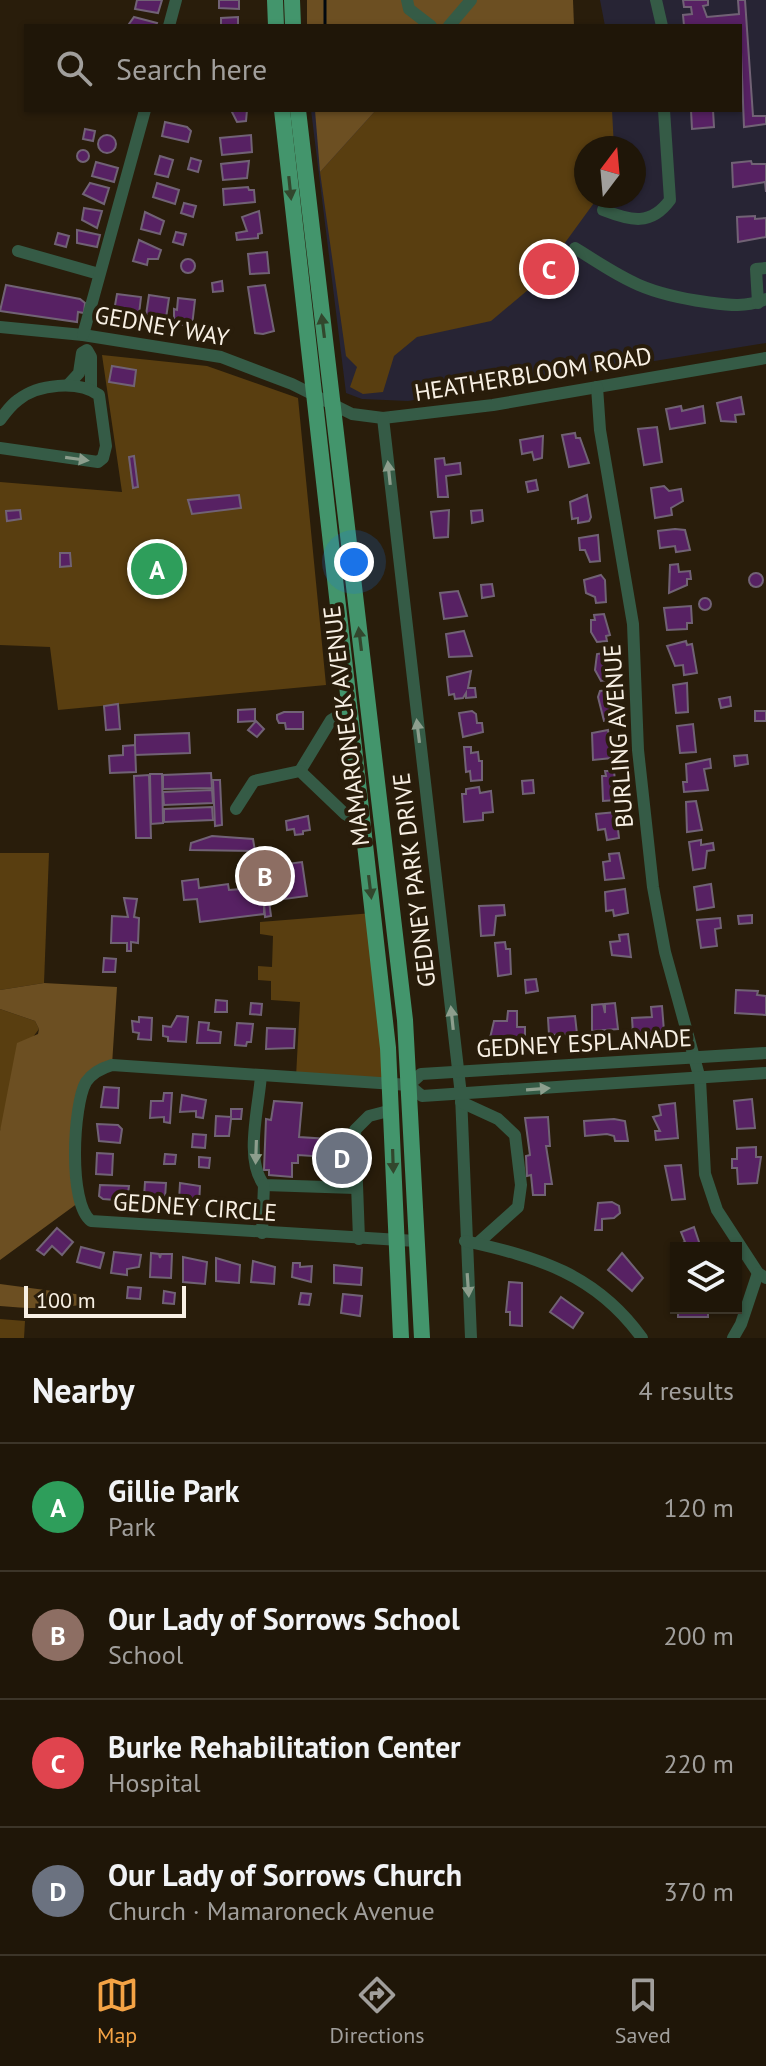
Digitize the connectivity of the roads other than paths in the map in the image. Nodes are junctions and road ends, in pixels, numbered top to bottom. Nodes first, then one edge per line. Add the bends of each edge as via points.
1 (176, 0) edge
2 (275, 0) edge
3 (292, 0) edge
4 (407, 0) edge
5 (471, 0) edge
6 (656, 0) edge
7 (660, 20) edge
8 (170, 24) edge
9 (276, 24) edge
10 (293, 24) edge
11 (428, 24) edge
12 (451, 24) edge
13 (144, 112) edge
14 (282, 112) edge
15 (298, 112) edge
16 (664, 112) edge
17 (603, 210) dead end
18 (575, 248) dead end
19 (18, 251) dead end
20 (766, 268) edge
21 (99, 274) junction
22 (762, 301) edge
23 (0, 327) edge
24 (87, 335) junction
25 (87, 350) junction
26 (766, 358) edge
27 (68, 385) junction
28 (597, 387) junction
29 (91, 389) junction
30 (311, 393) junction
31 (332, 403) junction
32 (383, 418) junction
33 (0, 420) edge
34 (0, 448) edge
35 (349, 709) junction
36 (300, 771) junction
37 (236, 809) dead end
38 (363, 824) junction
39 (766, 1053) edge
40 (694, 1059) junction
41 (458, 1073) junction
42 (766, 1073) edge
43 (261, 1075) junction
44 (700, 1079) junction
45 (391, 1084) junction
46 (409, 1085) junction
47 (461, 1099) junction
48 (392, 1110) junction
49 (264, 1185) junction
50 (356, 1188) junction
51 (262, 1233) junction
52 (359, 1239) junction
53 (396, 1240) junction
54 (416, 1241) junction
55 (471, 1242) junction
56 (762, 1276) edge
57 (401, 1338) edge
58 (422, 1338) edge
59 (471, 1338) edge
60 (642, 1338) edge
61 (733, 1338) edge

1 - 8 street
2 - 9 main road
3 - 10 main road
4 - 11 street via 409,9
5 - 12 street
6 - 7 street
13 - 21 street
14 -> 30 main road, MAMARONECK AVENUE
31 -> 15 main road, MAMARONECK AVENUE
16 - 17 street via 670,200 648,220
18 - 22 street via 655,294 735,306
19 - 21 street
20 - 22 street via 756,269
21 - 24 street
23 - 24 street, GEDNEY WAY
24 - 25 street
24 - 30 street, GEDNEY WAY via 221,357
25 - 27 street
25 - 29 street
26 - 28 street, HEATHERBLOOM ROAD
27 - 29 street
27 - 33 street via 18,399
28 - 32 street, HEATHERBLOOM ROAD
28 - 40 street, BURLING AVENUE via 633,624 638,750 653,887
34 -> 29 street via 98,462 106,446 99,395
30 - 31 street, HEATHERBLOOM ROAD
30 - 35 main road, MAMARONECK AVENUE
31 - 32 street, HEATHERBLOOM ROAD via 352,414
46 -> 31 main road, MAMARONECK AVENUE via 401,977
41 -> 32 street, GEDNEY PARK DRIVE
35 - 36 street via 331,720
35 - 38 main road, MAMARONECK AVENUE
36 - 37 street via 254,781
36 - 38 street
38 -> 45 main road, MAMARONECK AVENUE
39 - 40 street, GEDNEY ESPLANADE
40 - 41 street, GEDNEY ESPLANADE
40 - 44 street, BURLING AVENUE
41 - 46 street, GEDNEY ESPLANADE via 421,1074
41 - 47 street, GEDNEY PARK DRIVE
42 - 44 street, GEDNEY ESPLANADE
43 - 45 street, GEDNEY CIRCLE
43 -> 49 street via 254,1160
43 - 51 street, GEDNEY CIRCLE via 112,1065 96,1071 82,1093 74,1182 81,1211 102,1224
47 -> 44 street, GEDNEY ESPLANADE
44 - 56 street, BURLING AVENUE via 709,1193
45 - 46 street, GEDNEY ESPLANADE
45 - 48 main road, MAMARONECK AVENUE
46 - 47 street, GEDNEY ESPLANADE via 422,1096
46 - 54 main road, MAMARONECK AVENUE
47 - 55 street, GEDNEY PARK DRIVE
47 - 55 street via 515,1135 521,1185 518,1207
48 - 50 street via 369,1116 355,1130
48 -> 53 main road, MAMARONECK AVENUE
49 - 50 street
49 - 51 street
50 - 52 street
51 - 52 street, GEDNEY CIRCLE
52 - 53 street, GEDNEY CIRCLE
53 - 54 street, GEDNEY CIRCLE
53 - 57 main road, MAMARONECK AVENUE
54 - 58 main road, MAMARONECK AVENUE
55 -> 59 street, GEDNEY PARK DRIVE
55 - 60 street via 552,1265 585,1281 610,1300
56 - 61 street

